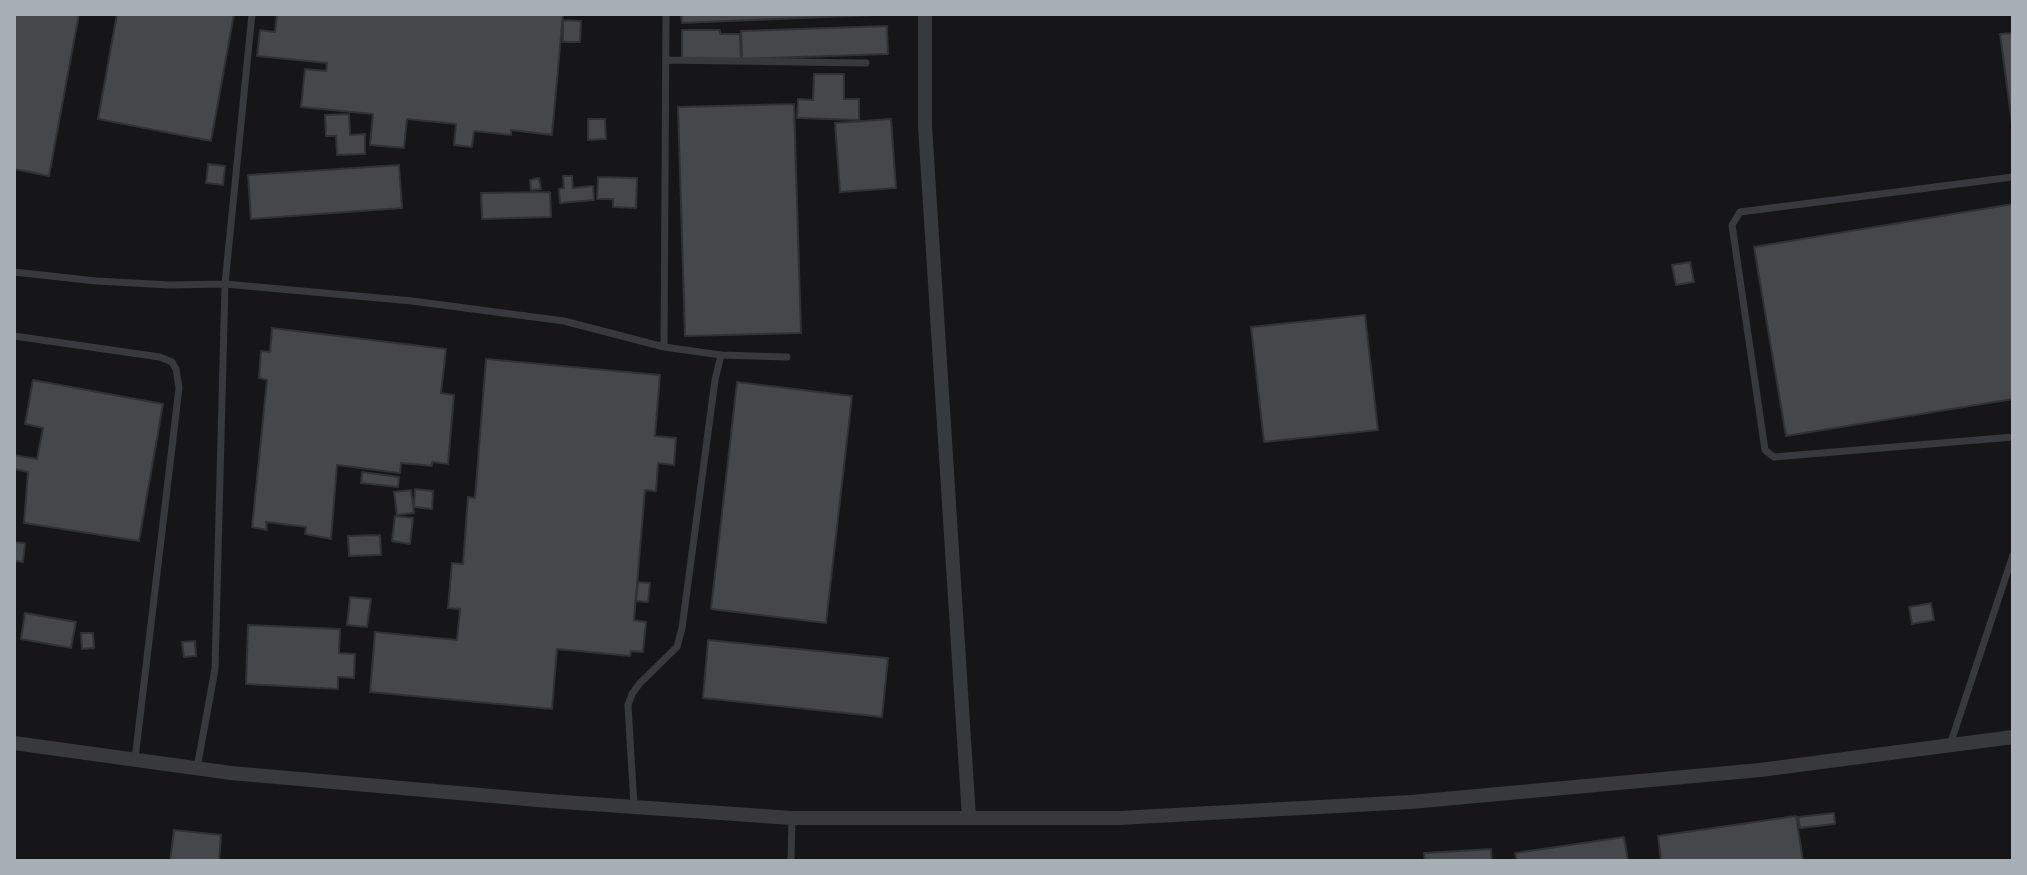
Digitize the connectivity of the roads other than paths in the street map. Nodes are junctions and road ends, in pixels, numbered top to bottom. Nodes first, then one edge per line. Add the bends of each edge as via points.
1 (252, 14) edge
2 (666, 14) edge
3 (925, 14) edge
4 (667, 60) junction
5 (866, 63) dead end
6 (2013, 177) edge
7 (14, 272) edge
8 (225, 284) junction
9 (14, 336) edge
10 (664, 347) junction
11 (721, 355) junction
12 (787, 357) dead end
13 (2013, 437) edge
14 (2013, 555) edge
15 (2013, 737) edge
16 (14, 743) edge
17 (1950, 747) junction
18 (135, 761) junction
19 (197, 768) junction
20 (634, 806) junction
21 (792, 818) junction
22 (969, 818) junction
23 (791, 861) edge

1 - 8 lane
2 - 4 lane
3 - 22 street via 925,126
4 - 5 lane
4 - 10 lane
6 - 13 lane via 1740,212 1732,225 1765,450 1774,457
7 - 8 lane via 96,281
8 - 10 lane via 564,321
8 - 19 lane via 215,669
9 - 18 lane via 160,357 176,369 179,388
10 - 11 lane
11 - 12 lane
11 - 20 lane via 680,638 640,683 628,705
14 - 17 lane
15 - 17 street
16 - 18 street
17 - 22 street via 1411,802 1119,818
18 - 19 street
19 - 20 street
20 - 21 street
21 - 22 street
21 - 23 lane

